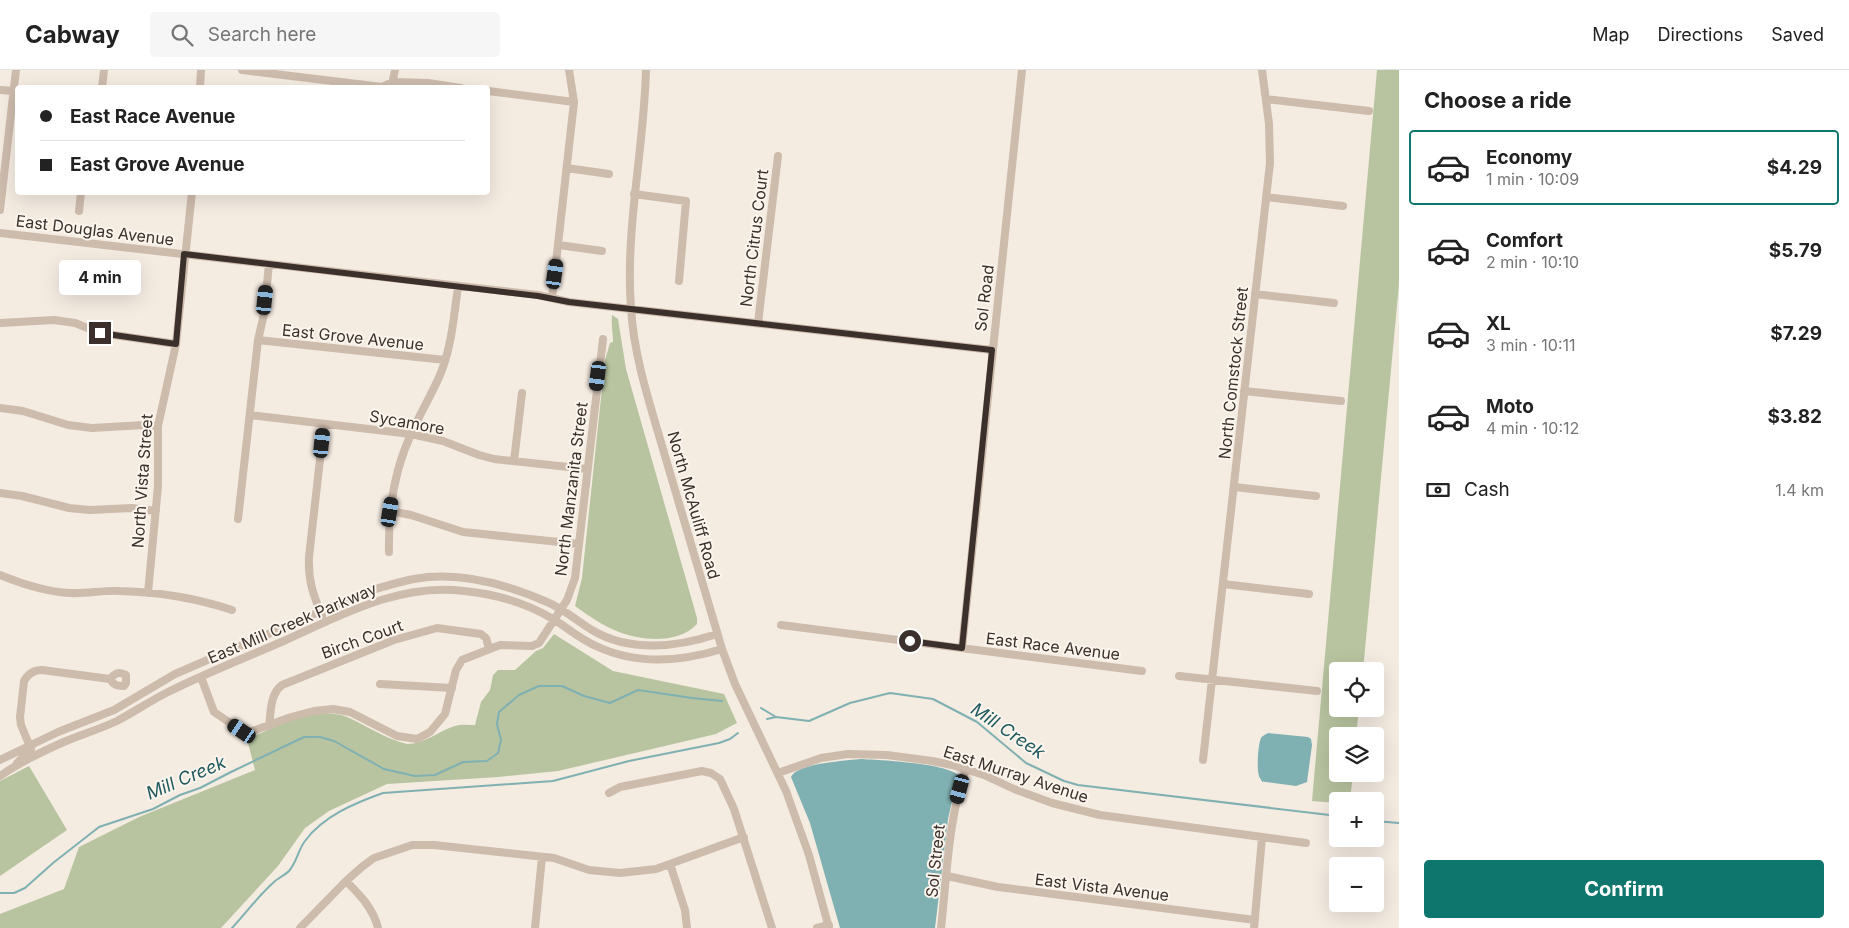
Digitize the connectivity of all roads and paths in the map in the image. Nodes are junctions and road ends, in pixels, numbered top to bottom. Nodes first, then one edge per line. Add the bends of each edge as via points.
1 (16, 70) edge
2 (104, 70) edge
3 (202, 70) edge
4 (242, 70) edge
5 (395, 70) edge
6 (569, 70) edge
7 (646, 70) edge
8 (1022, 70) edge
9 (1262, 70) edge
10 (102, 85) edge
11 (200, 85) edge
12 (366, 85) edge
13 (392, 85) edge
14 (442, 85) edge
15 (0, 90) edge
16 (14, 91) junction
17 (490, 91) edge
18 (1266, 99) junction
19 (574, 102) junction
20 (1369, 111) dead end
21 (778, 156) dead end
22 (567, 168) junction
23 (609, 174) dead end
24 (634, 194) junction
25 (81, 195) edge
26 (192, 195) edge
27 (1266, 197) junction
28 (1343, 206) dead end
29 (0, 210) edge
30 (78, 211) dead end
31 (0, 233) edge
32 (559, 245) junction
33 (602, 251) dead end
34 (184, 254) junction
35 (269, 264) junction
36 (679, 280) dead end
37 (458, 287) junction
38 (1256, 294) junction
39 (552, 298) junction
40 (1334, 303) dead end
41 (631, 308) junction
42 (0, 323) edge
43 (758, 323) junction
44 (603, 339) dead end
45 (258, 340) junction
46 (176, 344) junction
47 (992, 350) junction
48 (445, 360) junction
49 (1244, 391) junction
50 (522, 393) dead end
51 (1341, 401) dead end
52 (0, 408) edge
53 (250, 415) junction
54 (324, 424) junction
55 (158, 426) junction
56 (411, 434) junction
57 (514, 461) junction
58 (587, 469) junction
59 (1234, 487) junction
60 (0, 493) edge
61 (1316, 496) dead end
62 (156, 511) junction
63 (390, 512) junction
64 (238, 520) dead end
65 (579, 544) junction
66 (389, 552) dead end
67 (0, 575) edge
68 (1223, 584) junction
69 (148, 593) junction
70 (1309, 594) dead end
71 (561, 609) junction
72 (232, 610) dead end
73 (320, 611) junction
74 (555, 620) junction
75 (324, 623) junction
76 (781, 625) dead end
77 (718, 634) junction
78 (489, 648) junction
79 (962, 648) junction
80 (722, 649) junction
81 (1142, 671) dead end
82 (1179, 676) dead end
83 (201, 677) junction
84 (110, 679) dead end
85 (1212, 679) junction
86 (380, 684) dead end
87 (452, 688) junction
88 (1317, 691) dead end
89 (269, 726) junction
90 (30, 745) junction
91 (0, 760) edge
92 (1202, 760) dead end
93 (11, 769) junction
94 (966, 769) junction
95 (778, 773) junction
96 (0, 776) edge
97 (609, 793) dead end
98 (744, 837) junction
99 (1262, 838) junction
100 (1306, 843) dead end
101 (542, 857) junction
102 (670, 864) junction
103 (947, 876) junction
104 (346, 880) junction
105 (1254, 924) edge
106 (829, 926) edge
107 (300, 928) edge
108 (378, 928) edge
109 (534, 928) edge
110 (687, 928) edge
111 (772, 928) edge
112 (817, 928) edge
113 (941, 928) edge

1 - 16 street
2 - 10 street
3 - 11 street
4 - 12 street
5 - 13 street
6 - 19 street
7 - 24 street, North McAuliff Road via 645,114
8 - 47 street, Sol Road
9 - 18 street, North Comstock Street
13 - 14 street
15 - 16 street
16 - 29 street
17 - 19 street
18 - 20 street
18 - 27 street, North Comstock Street via 1270,146
19 - 22 street
21 - 43 street, North Citrus Court
22 - 23 street
22 - 32 street
24 - 36 street via 686,201
24 - 41 street, North McAuliff Road via 629,258
25 - 30 street
26 - 34 street, North Vista Street
27 - 28 street
27 - 38 street, North Comstock Street
31 - 34 street, East Douglas Avenue
32 - 33 street
32 - 39 street
34 - 35 street, East Douglas Avenue
34 - 46 street, North Vista Street
35 - 37 street, East Douglas Avenue
35 - 45 street
37 - 39 street, East Douglas Avenue
37 - 48 street
38 - 40 street
38 - 49 street, North Comstock Street
39 - 41 street, East Douglas Avenue
41 - 43 street, East Douglas Avenue
41 - 77 street, North McAuliff Road via 643,380
42 - 46 street via 54,320 100,333
43 - 47 street, East Douglas Avenue
44 - 58 street, North Manzanita Street
45 - 48 street, East Grove Avenue
45 - 53 street
46 - 55 street, North Vista Street
47 - 79 street, Sol Road
48 - 56 street
49 - 51 street
49 - 59 street, North Comstock Street
50 - 57 street
52 - 55 street via 92,428
53 - 54 street, Sycamore
53 - 64 street
54 - 56 street, Sycamore
54 - 73 street via 308,575
55 - 62 street, North Vista Street
56 - 57 street, Sycamore via 479,455
56 - 63 street via 397,474
57 - 58 street, Sycamore
58 - 65 street, North Manzanita Street
59 - 61 street
59 - 68 street, North Comstock Street
60 - 62 street via 69,508
62 - 69 street, North Vista Street
63 - 65 street via 411,515 463,532
63 - 66 street
65 - 71 street, North Manzanita Street via 572,588
67 - 69 street via 45,590 68,593 118,590
68 - 70 street
68 - 85 street, North Comstock Street
69 - 72 street via 204,601
71 - 73 street, East Mill Creek Parkway via 500,585 438,577 395,583
71 - 74 street, North Manzanita Street
71 - 77 street, East Mill Creek Parkway via 594,632 621,642 671,646
73 - 75 street
73 - 90 street, East Mill Creek Parkway via 175,674 114,710
74 - 75 street, East Mill Creek Parkway via 507,599 448,589 391,597
74 - 78 street, North Manzanita Street via 536,645
74 - 80 street, East Mill Creek Parkway via 596,647 631,658 691,658
75 - 83 street, East Mill Creek Parkway
76 - 79 street, East Race Avenue
77 - 80 street, North McAuliff Road
78 - 87 street, North Manzanita Street via 462,660
78 - 89 street, Birch Court via 481,634 437,628 394,640 276,689
79 - 81 street, East Race Avenue
80 - 95 street, North McAuliff Road via 735,684
82 - 85 street
83 - 89 street, North Manzanita Street via 214,712 242,731
83 - 93 street, East Mill Creek Parkway via 118,720
84 - 90 street via 42,670 32,672 24,681 20,717
85 - 88 street
85 - 92 street, North Comstock Street
86 - 87 street
87 - 89 street, North Manzanita Street via 445,714 430,732 417,739 396,736 350,712 333,709 291,717
90 - 91 street, East Mill Creek Parkway
90 - 93 street via 31,750
93 - 96 street, East Mill Creek Parkway
94 - 95 street, East Murray Avenue via 932,761 848,754 821,758
94 - 99 street, East Murray Avenue via 1031,796 1100,815
94 - 103 street, Sol Street via 956,805
95 - 106 street, North McAuliff Road via 799,823
97 - 98 street via 620,787 702,771 711,773 720,779
98 - 102 street
98 - 111 street
99 - 100 street, East Murray Avenue
99 - 105 street
101 - 102 street via 609,872 645,871
101 - 104 street via 412,845 374,858
101 - 109 street
102 - 110 street via 685,910
103 - 105 street, East Vista Avenue via 998,887
103 - 113 street, Sol Street
104 - 107 street
104 - 108 street via 364,899
106 - 112 street

